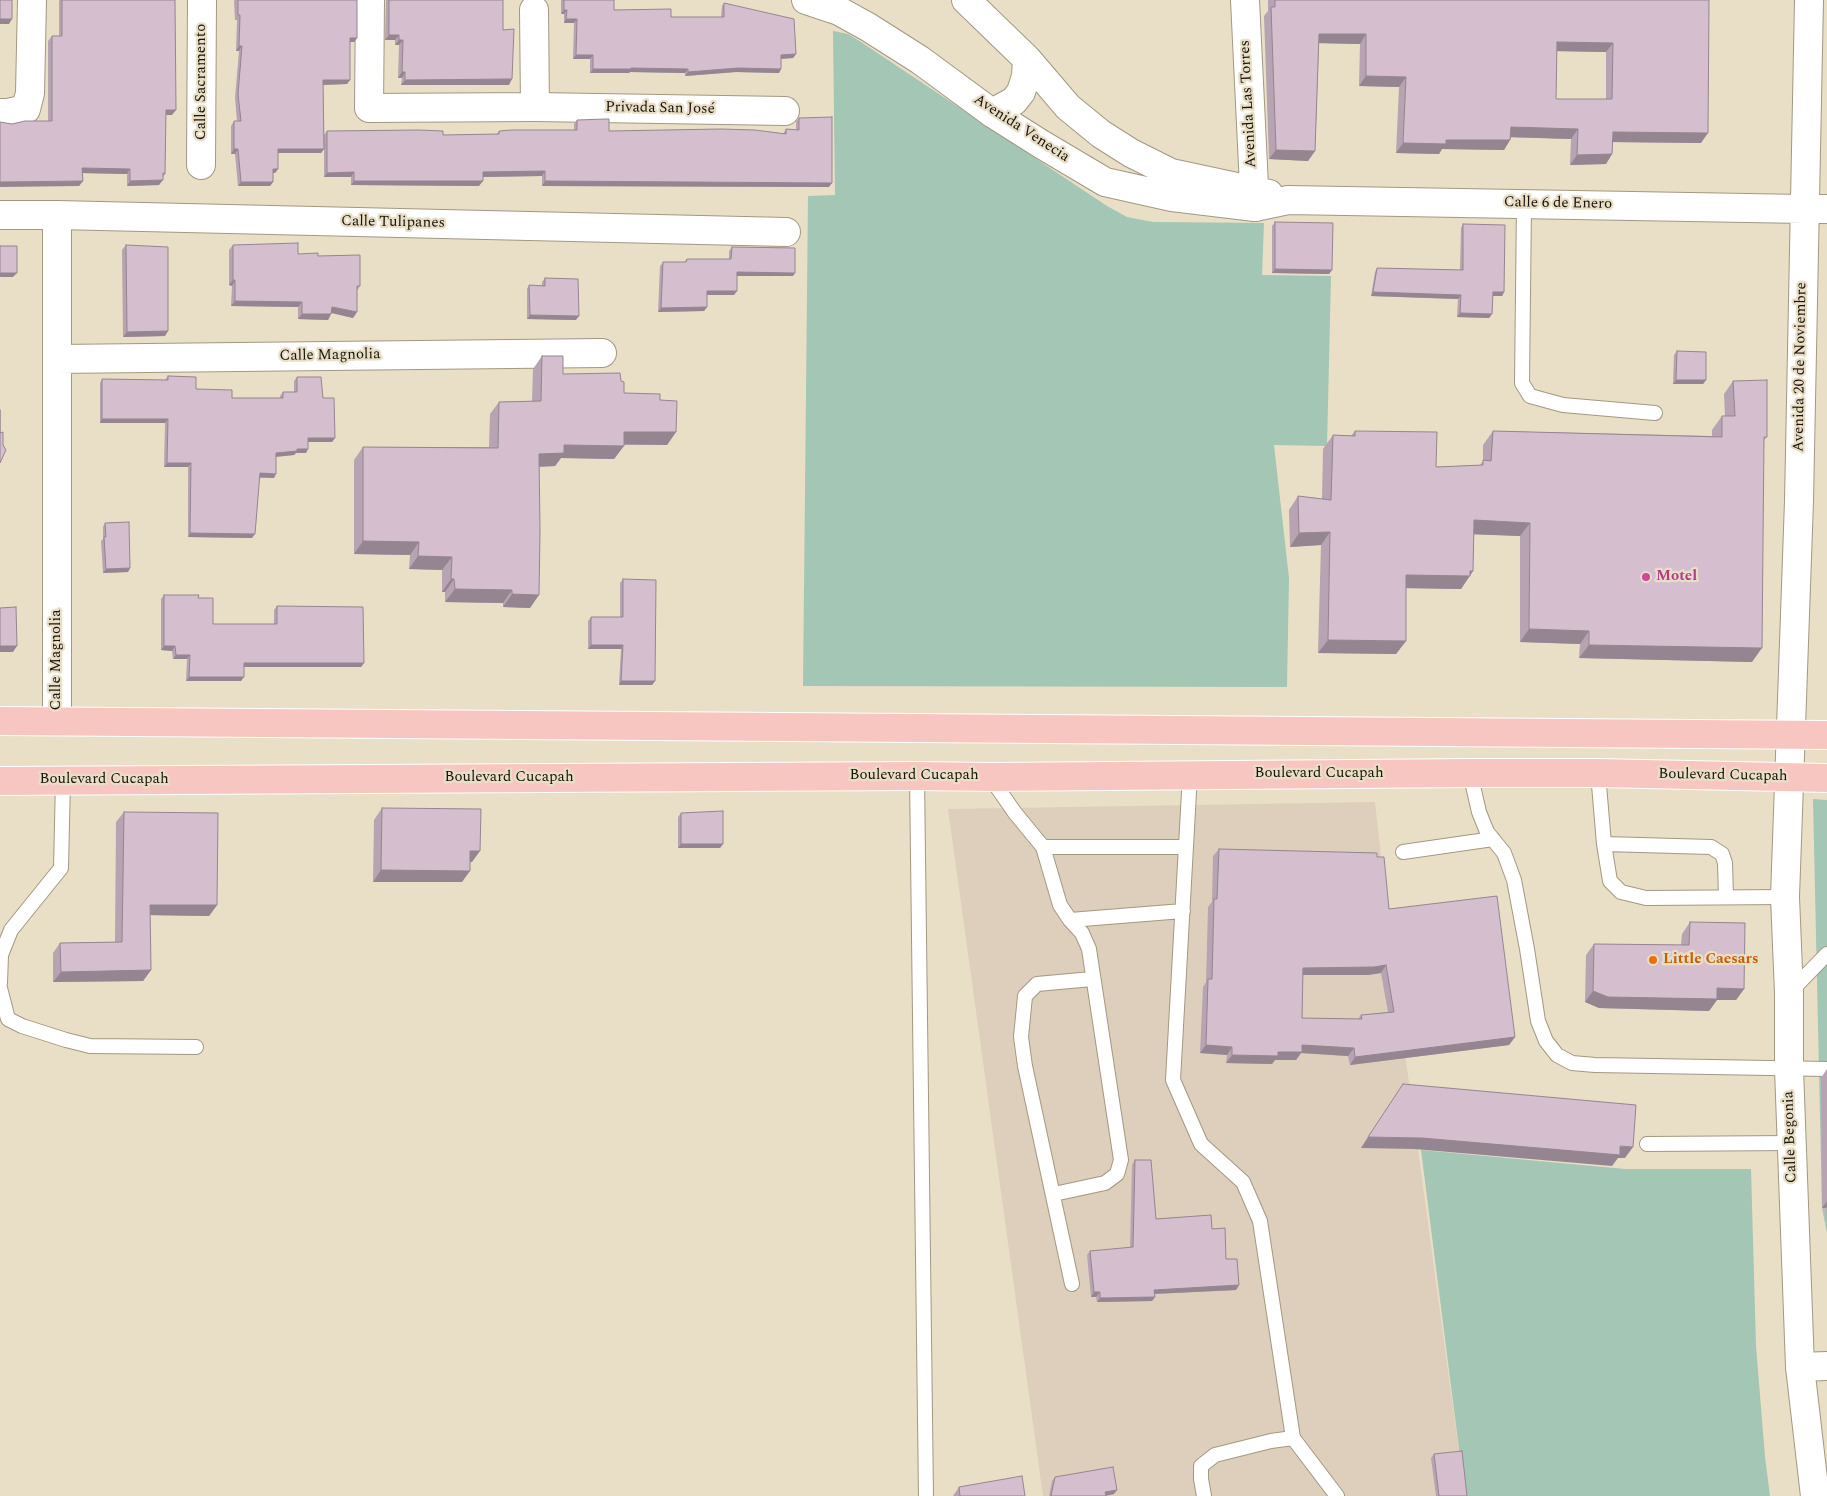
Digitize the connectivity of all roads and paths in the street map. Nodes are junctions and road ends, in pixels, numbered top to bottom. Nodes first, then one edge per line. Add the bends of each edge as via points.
1 (32, 0) edge
2 (202, 0) edge
3 (370, 0) edge
4 (806, 0) edge
5 (966, 0) edge
6 (1244, 0) edge
7 (1809, 0) edge
8 (534, 10) dead end
9 (1026, 59) junction
10 (535, 108) junction
11 (785, 111) dead end
12 (0, 113) edge
13 (992, 113) junction
14 (201, 165) dead end
15 (1254, 199) junction
16 (1524, 204) junction
17 (1815, 209) edge
18 (0, 215) edge
19 (57, 215) junction
20 (786, 232) dead end
21 (602, 353) dead end
22 (57, 359) junction
23 (1655, 413) dead end
24 (57, 720) junction
25 (0, 721) edge
26 (1825, 734) edge
27 (1791, 735) junction
28 (1470, 773) junction
29 (1598, 773) junction
30 (1190, 774) junction
31 (917, 776) junction
32 (990, 777) junction
33 (1790, 777) junction
34 (1827, 778) edge
35 (63, 780) junction
36 (0, 781) edge
37 (1493, 839) junction
38 (1604, 844) junction
39 (1043, 847) junction
40 (1186, 847) junction
41 (1403, 852) dead end
42 (1726, 897) junction
43 (1785, 897) junction
44 (1182, 911) junction
45 (1070, 920) junction
46 (1827, 954) edge
47 (1092, 979) junction
48 (0, 984) edge
49 (0, 988) edge
50 (1789, 994) junction
51 (196, 1047) dead end
52 (1789, 1069) junction
53 (1827, 1069) edge
54 (1792, 1143) junction
55 (1647, 1144) dead end
56 (1054, 1194) junction
57 (1072, 1284) dead end
58 (1827, 1366) edge
59 (1800, 1367) junction
60 (1293, 1438) junction
61 (926, 1496) edge
62 (1204, 1496) edge
63 (1337, 1496) edge
64 (1815, 1496) edge

1 - 12 street via 30,93 26,109
2 - 14 street, Calle Sacramento
3 - 10 street, Privada San José via 369,108
4 - 13 street, Avenida Venecia via 868,27 920,60
5 - 9 street
6 - 15 street, Avenida Las Torres
7 - 17 street, Avenida 20 de Noviembre
8 - 10 street
9 - 13 street via 1026,76 1021,92 1014,101
9 - 15 street via 1068,107 1131,153 1171,173
10 - 11 street, Privada San José
13 - 15 street, Avenida Venecia via 1105,182 1190,200
15 - 16 street, Calle 6 de Enero
16 - 17 street, Calle 6 de Enero
16 - 23 lane via 1522,383 1530,396 1563,405
17 - 27 street, Avenida 20 de Noviembre via 1799,491
18 - 19 street, Calle Tulipanes
19 - 20 street, Calle Tulipanes
19 - 22 street, Calle Magnolia
21 - 22 street, Calle Magnolia
22 - 24 street, Calle Magnolia
24 - 25 main road
24 - 27 main road
26 - 27 main road
27 - 33 street, Avenida 20 de Noviembre
28 - 29 main road, Boulevard Cucapah
28 - 30 main road, Boulevard Cucapah
28 - 37 lane via 1479,812
29 - 33 main road, Boulevard Cucapah
29 - 38 lane
30 - 32 main road, Boulevard Cucapah
30 - 40 lane
31 - 32 main road, Boulevard Cucapah
31 - 35 main road, Boulevard Cucapah
31 - 61 lane
32 - 39 lane
33 - 34 main road, Boulevard Cucapah
33 - 43 street, Calle Begonia
35 - 36 main road, Boulevard Cucapah
35 - 48 lane via 61,868 11,930 1,956
37 - 41 lane
37 - 52 lane via 1504,853 1514,880 1538,1021 1546,1041 1557,1056 1572,1063 1595,1065
38 - 42 lane via 1610,881 1621,892 1646,898
38 - 42 lane via 1711,847 1722,854 1725,862
39 - 40 lane
39 - 45 lane via 1060,905
40 - 44 lane
42 - 43 lane
43 - 50 street, Calle Begonia
44 - 45 lane
44 - 60 lane via 1174,1080 1201,1144 1243,1182 1260,1221
45 - 47 lane via 1082,933 1089,949
46 - 50 lane
47 - 56 lane via 1121,1160 1117,1174 1106,1183
47 - 56 lane via 1037,984 1025,996 1021,1037 1025,1066
49 - 51 lane via 8,1019 66,1040 90,1046
50 - 52 street, Calle Begonia
52 - 53 lane
52 - 54 street, Calle Begonia
54 - 55 lane
54 - 59 street, Calle Begonia
56 - 57 lane
58 - 59 street
59 - 64 street, Calle Begonia
60 - 62 lane via 1215,1455 1202,1466
60 - 63 lane

